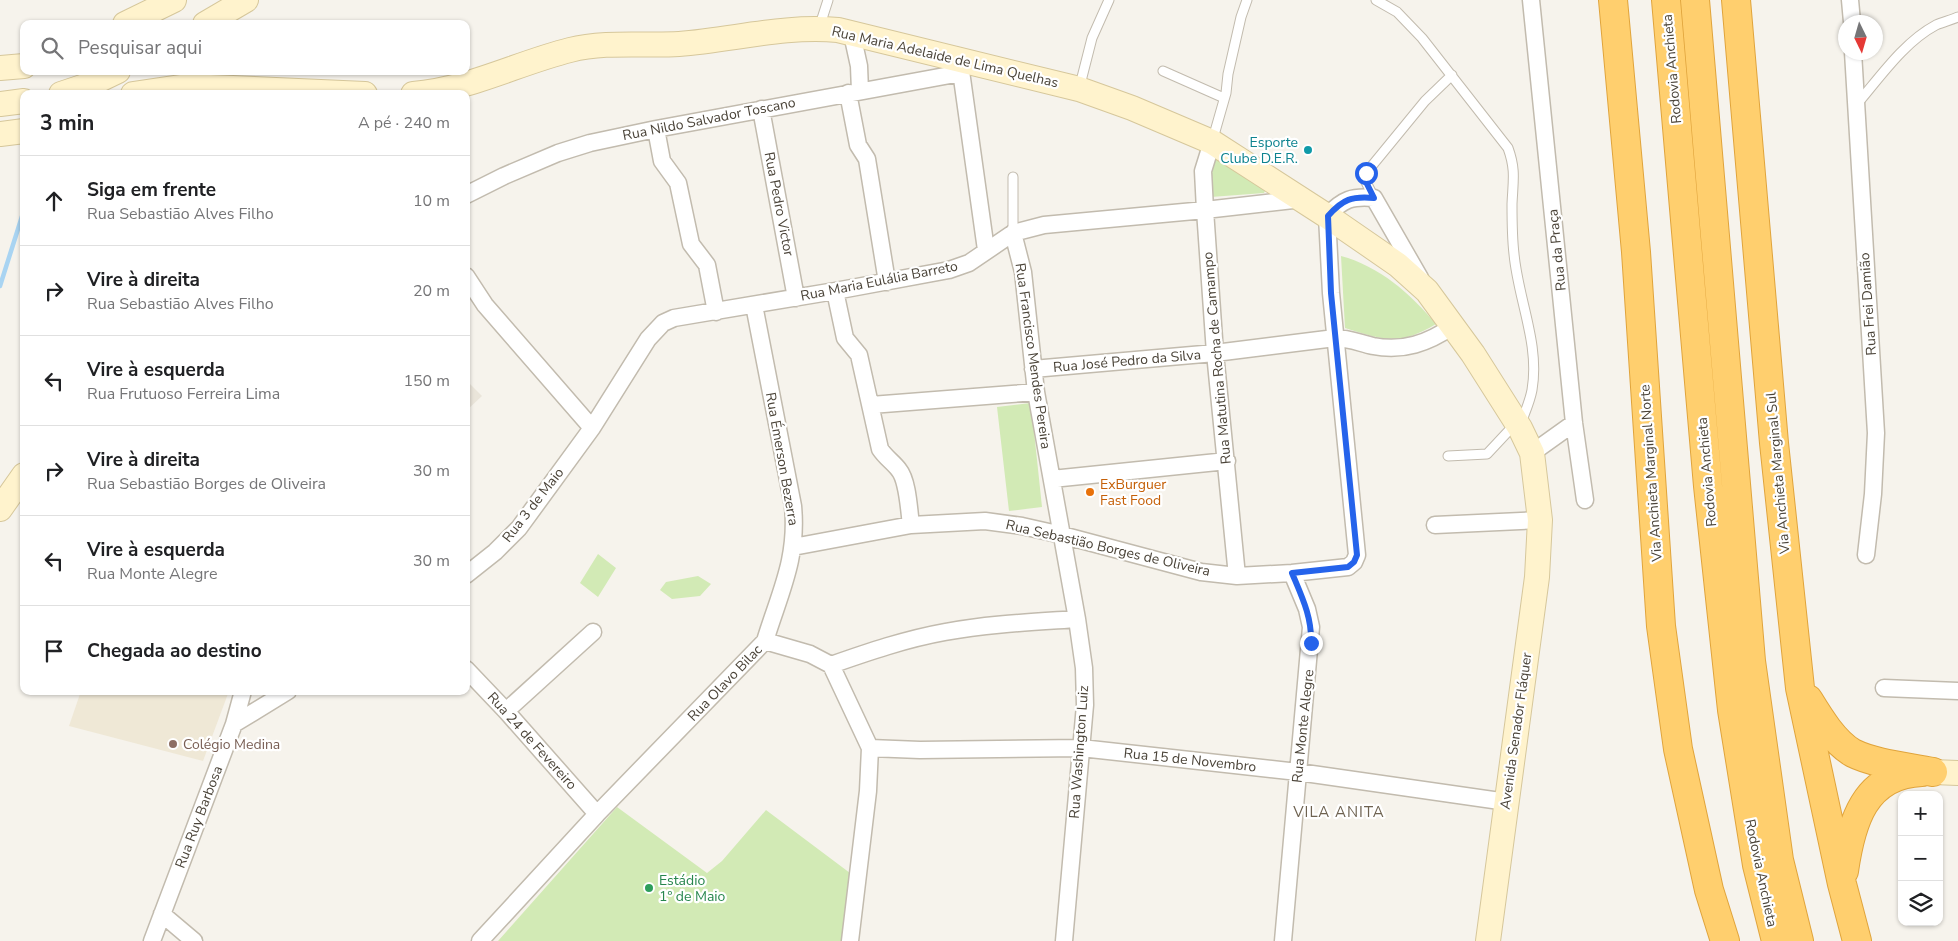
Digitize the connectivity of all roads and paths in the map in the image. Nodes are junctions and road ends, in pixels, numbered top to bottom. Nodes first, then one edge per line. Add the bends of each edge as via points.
1 (174, 0) edge
2 (246, 0) edge
3 (828, 0) edge
4 (1110, 0) edge
5 (1247, 0) edge
6 (1376, 0) edge
7 (1531, 0) edge
8 (1613, 0) edge
9 (1666, 0) edge
10 (1695, 0) edge
11 (1736, 0) edge
12 (1850, 0) edge
13 (1851, 15) edge
14 (1958, 17) edge
15 (133, 20) edge
16 (213, 20) edge
17 (819, 28) junction
18 (852, 34) junction
19 (1853, 60) edge
20 (20, 66) edge
21 (960, 66) junction
22 (0, 68) edge
23 (1163, 71) dead end
24 (110, 75) edge
25 (1452, 76) junction
26 (186, 84) edge
27 (1079, 89) junction
28 (73, 90) edge
29 (154, 90) edge
30 (293, 90) edge
31 (436, 90) edge
32 (854, 92) junction
33 (1224, 98) junction
34 (20, 102) edge
35 (0, 104) edge
36 (1856, 106) junction
37 (761, 110) junction
38 (656, 128) junction
39 (20, 132) edge
40 (0, 134) edge
41 (1212, 142) junction
42 (1013, 177) dead end
43 (470, 193) edge
44 (1374, 198) junction
45 (1302, 199) junction
46 (1205, 210) junction
47 (1328, 216) junction
48 (1013, 233) junction
49 (986, 250) junction
50 (470, 282) edge
51 (887, 282) junction
52 (834, 291) junction
53 (1427, 291) junction
54 (796, 298) junction
55 (754, 305) junction
56 (716, 312) junction
57 (1453, 326) junction
58 (1335, 338) junction
59 (1216, 353) junction
60 (1033, 369) junction
61 (1036, 392) junction
62 (871, 405) junction
63 (1574, 423) junction
64 (1518, 425) junction
65 (592, 428) junction
66 (1532, 453) junction
67 (1448, 456) dead end
68 (1226, 461) junction
69 (1052, 479) junction
70 (20, 481) edge
71 (1585, 500) dead end
72 (0, 509) edge
73 (1540, 520) junction
74 (911, 525) junction
75 (1435, 525) dead end
76 (1062, 535) junction
77 (793, 547) junction
78 (1866, 555) dead end
79 (470, 572) edge
80 (1292, 573) junction
81 (1237, 576) junction
82 (1077, 619) junction
83 (593, 632) dead end
84 (765, 641) junction
85 (831, 665) junction
86 (470, 673) edge
87 (1800, 684) junction
88 (1884, 688) dead end
89 (1958, 692) edge
90 (241, 695) edge
91 (281, 695) edge
92 (506, 711) junction
93 (234, 724) junction
94 (870, 748) junction
95 (1081, 748) junction
96 (1298, 772) junction
97 (1946, 772) edge
98 (1507, 802) junction
99 (597, 814) junction
100 (1842, 884) junction
101 (1709, 890) junction
102 (162, 914) junction
103 (152, 941) edge
104 (194, 941) edge
105 (480, 941) edge
106 (850, 941) edge
107 (1064, 941) edge
108 (1283, 941) edge
109 (1488, 941) edge
110 (1711, 941) edge
111 (1725, 941) edge
112 (1776, 941) edge
113 (1799, 941) edge
114 (1857, 941) edge

1 - 15 street
2 - 16 street
3 - 17 lane
4 - 27 lane via 1092,38
5 - 33 lane
6 - 25 lane via 1397,12
7 - 63 street, Rua da Praça
8 - 101 highway, Via Anchieta Marginal Norte via 1636,252 1661,626 1678,749
9 - 112 highway, Rodovia Anchieta via 1708,486 1732,710 1756,865
10 - 113 highway, Rodovia Anchieta via 1751,661 1779,860
11 - 87 highway, Via Anchieta Marginal Sul via 1774,443
12 - 13 street
14 - 36 lane via 1936,25 1914,41
17 - 18 street, Rua Maria Adelaide de Lima Quelhas
17 - 31 street, Rua Maria Adelaide de Lima Quelhas via 682,44 573,49
18 - 21 street, Rua Maria Adelaide de Lima Quelhas
18 - 32 street via 859,66
19 - 36 street, Rua Frei Damião
20 - 22 street
21 - 27 street, Rua Maria Adelaide de Lima Quelhas
21 - 32 street, Rua Nildo Salvador Toscano
21 - 49 street
23 - 33 lane
24 - 28 street
25 - 44 lane via 1425,101 1366,173 1364,178
25 - 64 lane via 1508,148 1514,162 1514,255 1533,361 1532,390
26 - 29 street
26 - 30 street
27 - 41 street, Rua Maria Adelaide de Lima Quelhas
32 - 37 street, Rua Nildo Salvador Toscano
32 - 51 street via 858,145 867,159
33 - 41 lane
34 - 35 street
36 - 78 street, Rua Frei Damião via 1876,433
37 - 38 street, Rua Nildo Salvador Toscano
37 - 54 street, Rua Pedro Victor
38 - 43 street, Rua Nildo Salvador Toscano via 558,153
38 - 56 street via 662,161 678,183 691,244 707,264
39 - 40 street
41 - 45 street, Rua Maria Adelaide de Lima Quelhas
41 - 46 street, Rua Matutina Rocha de Camampo via 1203,170
42 - 48 lane, Rua Francisco Mendes Pereira
44 - 47 street via 1356,196 1339,204
44 - 53 street, Rua Maria Adelaide de Lima Quelhas
45 - 46 street, Rua Maria Eulália Barreto
45 - 47 street, Rua Maria Adelaide de Lima Quelhas
46 - 48 street, Rua Maria Eulália Barreto via 1044,225
46 - 59 street, Rua Matutina Rocha de Camampo
47 - 53 street, Rua Maria Adelaide de Lima Quelhas via 1398,265
47 - 58 street
48 - 49 street, Rua Maria Eulália Barreto
48 - 60 street, Rua Francisco Mendes Pereira via 1023,272
49 - 51 street, Rua Maria Eulália Barreto via 949,270
50 - 65 street via 485,305
51 - 52 street, Rua Maria Eulália Barreto
52 - 54 street, Rua Maria Eulália Barreto
52 - 62 street via 846,338 859,354
53 - 57 street, Rua Maria Adelaide de Lima Quelhas
54 - 55 street, Rua Maria Eulália Barreto
55 - 56 street, Rua Maria Eulália Barreto
55 - 77 street, Rua Émerson Bezerra via 793,506
56 - 65 street, Rua Maria Eulália Barreto via 674,318 655,330
57 - 58 street, Rua José Pedro da Silva via 1426,342 1405,347 1387,348
57 - 64 street, Rua Maria Adelaide de Lima Quelhas
58 - 59 street, Rua José Pedro da Silva
58 - 80 street, Rua Sebastião Borges de Oliveira via 1357,555 1348,567
59 - 60 street, Rua José Pedro da Silva
59 - 68 street, Rua Matutina Rocha de Camampo
60 - 61 street, Rua Francisco Mendes Pereira
61 - 62 street
61 - 69 street, Rua Francisco Mendes Pereira
62 - 74 street via 880,449 904,478
63 - 66 street
63 - 71 street, Rua da Praça
64 - 66 street, Rua Maria Adelaide de Lima Quelhas
64 - 67 lane via 1487,454
65 - 79 street, Rua 3 de Maio via 519,528
66 - 73 street, Rua Maria Adelaide de Lima Quelhas
68 - 69 street
68 - 81 street, Rua Matutina Rocha de Camampo
69 - 76 street, Rua Francisco Mendes Pereira
70 - 72 street
73 - 75 street
73 - 98 street, Avenida Senador Fláquer via 1537,577
74 - 76 street, Rua Sebastião Borges de Oliveira via 985,521
74 - 77 street, Rua Sebastião Borges de Oliveira
76 - 81 street, Rua Sebastião Borges de Oliveira via 1202,572
76 - 82 street, Rua Washington Luiz
77 - 84 street, Rua Émerson Bezerra via 785,585
80 - 81 street, Rua Sebastião Borges de Oliveira
80 - 96 street, Rua Monte Alegre via 1311,628
82 - 85 street via 945,632 886,646
82 - 95 street, Rua Washington Luiz via 1084,668
83 - 92 street
84 - 85 street, Rua Olavo Bilac via 810,654
84 - 99 street, Rua Olavo Bilac
85 - 94 street
86 - 92 street, Rua 24 de Fevereiro
87 - 97 highway via 1824,723 1848,749 1864,757
87 - 100 highway, Via Anchieta Marginal Sul
88 - 89 street
90 - 93 street, Rua Ruy Barbosa
91 - 93 street
92 - 99 street, Rua 24 de Fevereiro
93 - 102 street, Rua Ruy Barbosa
94 - 95 street, Rua 15 de Novembro
94 - 106 street
95 - 96 street, Rua 15 de Novembro
95 - 107 street, Rua Washington Luiz
96 - 98 street, Rua 15 de Novembro
96 - 108 street, Rua Monte Alegre
97 - 100 highway via 1914,772 1896,777 1870,794 1852,827
98 - 109 street, Avenida Senador Fláquer
99 - 105 street, Rua Olavo Bilac
100 - 114 highway, Via Anchieta Marginal Sul
101 - 110 street
101 - 111 highway, Via Anchieta Marginal Norte
102 - 103 street, Rua Ruy Barbosa
102 - 104 street

